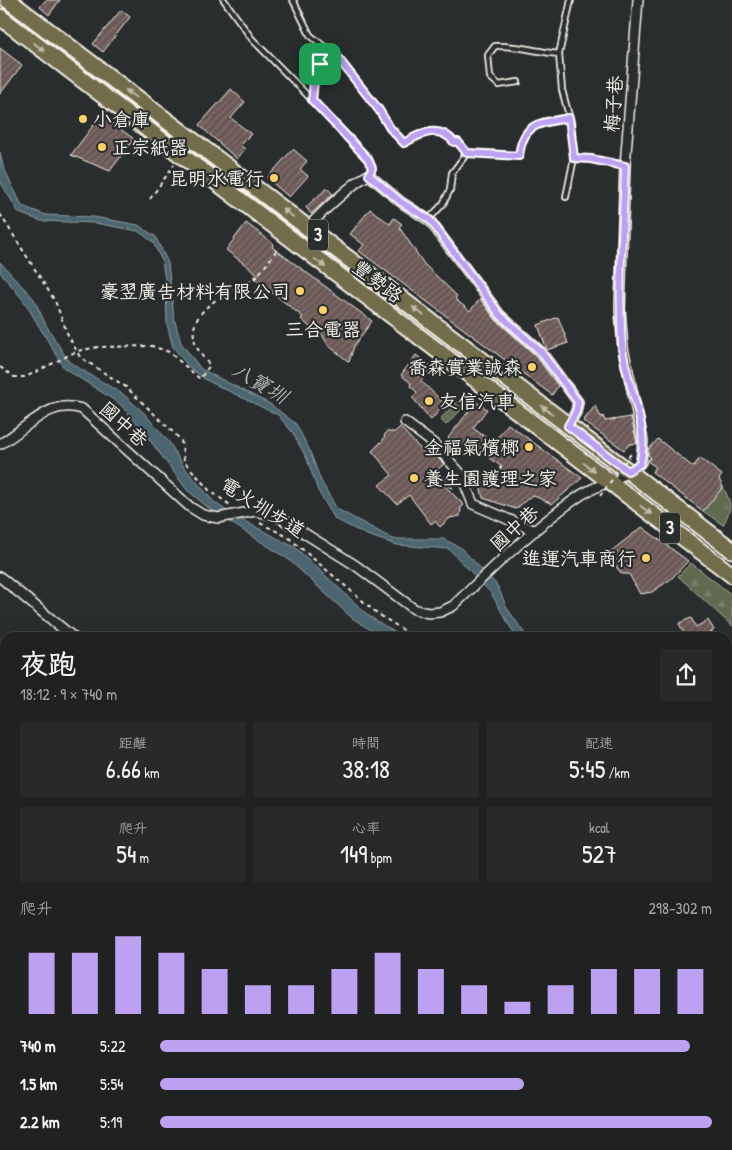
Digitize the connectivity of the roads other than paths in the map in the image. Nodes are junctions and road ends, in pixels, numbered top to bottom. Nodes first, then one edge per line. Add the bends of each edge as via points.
1 (8, 0) edge
2 (224, 0) edge
3 (294, 0) edge
4 (571, 0) edge
5 (638, 0) edge
6 (0, 17) edge
7 (559, 54) junction
8 (338, 58) junction
9 (518, 82) dead end
10 (312, 100) junction
11 (569, 118) junction
12 (467, 153) junction
13 (574, 158) junction
14 (625, 166) junction
15 (369, 175) junction
16 (566, 197) dead end
17 (428, 220) junction
18 (308, 228) junction
19 (405, 422) dead end
20 (568, 426) junction
21 (0, 444) edge
22 (628, 471) junction
23 (607, 480) junction
24 (535, 530) junction
25 (732, 550) edge
26 (732, 575) edge
27 (0, 577) edge
28 (67, 632) edge

18 -> 1 main road, 豐勢路 / 3
2 - 10 lane via 252,39
3 - 8 lane via 310,35
4 - 7 lane
5 - 14 street, 梅子巷
6 -> 23 main road, 豐勢路 / 3
7 - 9 lane via 509,45 495,46 488,55 490,77 499,85
7 - 11 lane via 562,90
8 - 10 lane via 320,64 315,73
8 - 12 lane via 404,143 427,131 437,131 458,142
10 - 15 lane via 368,159 372,168
11 - 12 lane via 542,122 529,128 520,144 519,156
11 - 13 lane
12 - 17 lane via 452,173 450,190 443,204
13 - 14 lane
13 - 16 lane
14 - 22 street, 梅子巷 via 620,309 623,348 643,441 640,464
15 - 17 street
15 - 18 street via 361,177
17 - 20 street via 500,315 541,352 579,398
20 -> 18 main road, 豐勢路 / 3
19 - 24 street via 434,444 461,474 473,504
20 - 22 main road, 豐勢路 / 3
21 - 24 street, 國中巷 via 58,406 82,409 190,507 203,515 218,518 255,511 277,516 355,565 414,609 428,613 453,606
22 - 23 street, 國中巷
22 - 25 main road, 豐勢路 / 3
23 - 24 street, 國中巷 via 559,510
23 -> 26 main road, 豐勢路 / 3
27 - 28 street

